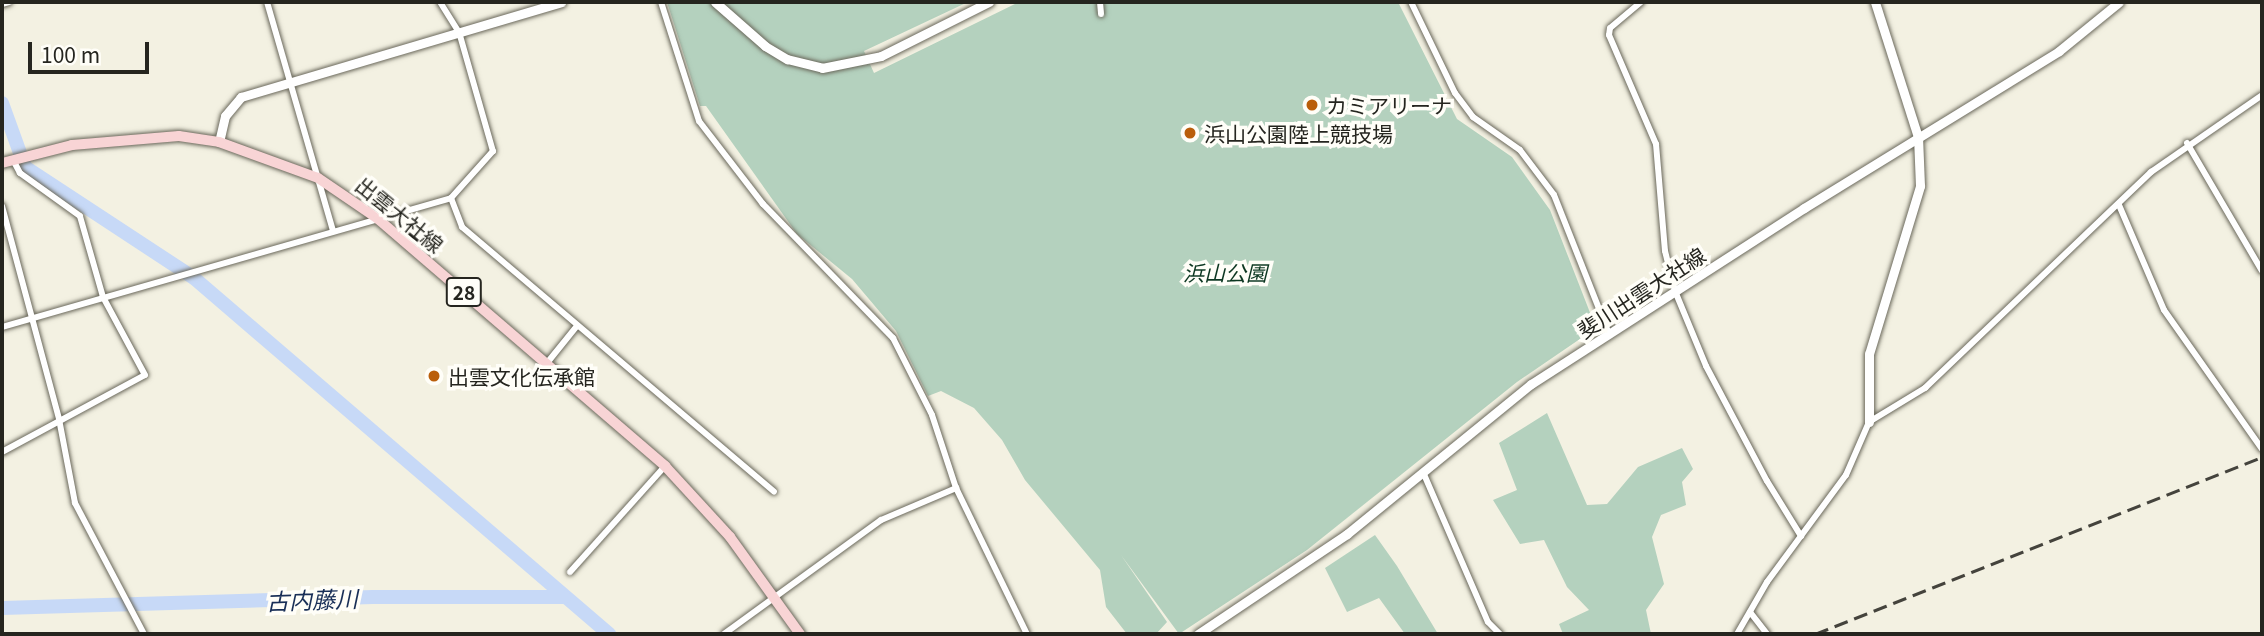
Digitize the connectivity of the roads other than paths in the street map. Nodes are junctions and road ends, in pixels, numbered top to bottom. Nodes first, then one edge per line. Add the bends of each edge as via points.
1 (9, 2) edge
2 (267, 2) edge
3 (440, 2) edge
4 (561, 2) edge
5 (662, 2) edge
6 (715, 2) edge
7 (989, 2) edge
8 (1100, 2) edge
9 (1411, 2) edge
10 (1641, 2) edge
11 (1875, 2) edge
12 (2119, 2) edge
13 (2, 4) edge
14 (1101, 14) dead end
15 (459, 32) junction
16 (290, 82) junction
17 (2262, 95) edge
18 (1919, 137) junction
19 (219, 142) junction
20 (2187, 143) junction
21 (14, 160) junction
22 (2, 163) edge
23 (318, 178) junction
24 (451, 198) junction
25 (2119, 205) junction
26 (2, 206) edge
27 (378, 219) junction
28 (333, 231) junction
29 (2262, 271) edge
30 (1675, 291) junction
31 (103, 297) junction
32 (31, 318) junction
33 (577, 326) junction
34 (2, 327) edge
35 (1609, 334) junction
36 (547, 363) junction
37 (59, 419) junction
38 (1870, 422) junction
39 (2262, 449) edge
40 (2, 452) edge
41 (665, 466) junction
42 (1423, 472) junction
43 (957, 488) junction
44 (774, 492) dead end
45 (1801, 536) junction
46 (570, 572) dead end
47 (774, 599) junction
48 (1750, 612) junction
49 (144, 634) edge
50 (724, 634) edge
51 (800, 634) edge
52 (1027, 634) edge
53 (1198, 634) edge
54 (1500, 634) edge
55 (1737, 634) edge
56 (1767, 634) edge

1 - 13 street
2 - 16 street
3 - 15 street
4 - 15 street
5 - 43 street via 699,121 763,204 893,338 932,415
6 - 7 street via 765,46 787,59 822,68 881,56
8 - 14 street
9 - 35 street via 1455,93 1473,117 1520,150 1554,195
10 - 30 street via 1610,28 1609,35 1656,144 1665,251
11 - 18 street
12 - 18 street, 斐川出雲大社線 via 2059,51
15 - 16 street
15 - 24 street via 493,151
16 - 19 street via 231,104
16 - 23 street
17 - 20 street
18 - 30 street, 斐川出雲大社線
18 - 38 street via 1920,186 1869,354
19 - 21 main road, 出雲大社線 / 28 via 179,136 125,138
19 - 23 main road, 出雲大社線 / 28
20 - 25 street
20 - 29 street
21 - 22 main road, 出雲大社線 / 28
21 - 31 street via 20,173 80,216
23 - 27 main road, 出雲大社線 / 28
23 - 28 street
24 - 27 street
24 - 33 street via 462,227
25 - 38 street via 1925,388
25 - 39 street via 2164,310
26 - 32 street
27 - 28 street
27 - 36 main road, 出雲大社線 / 28
28 - 31 street
30 - 35 street, 斐川出雲大社線
30 - 45 street via 1706,366
31 - 32 street
31 - 37 street via 145,375
32 - 34 street
32 - 37 street
33 - 36 street
33 - 44 street
35 - 42 street, 斐川出雲大社線 via 1531,384
36 - 41 main road, 出雲大社線 / 28
37 - 40 street
37 - 49 street via 75,503
38 - 45 street via 1846,475
41 - 46 street
41 - 47 main road, 出雲大社線 / 28 via 702,503
42 - 53 street, 斐川出雲大社線 via 1319,555
42 - 54 street via 1488,622
43 - 47 street via 881,520
43 - 52 street
45 - 48 street
47 - 50 street
47 - 51 main road, 出雲大社線 / 28
48 - 55 street
48 - 56 street

